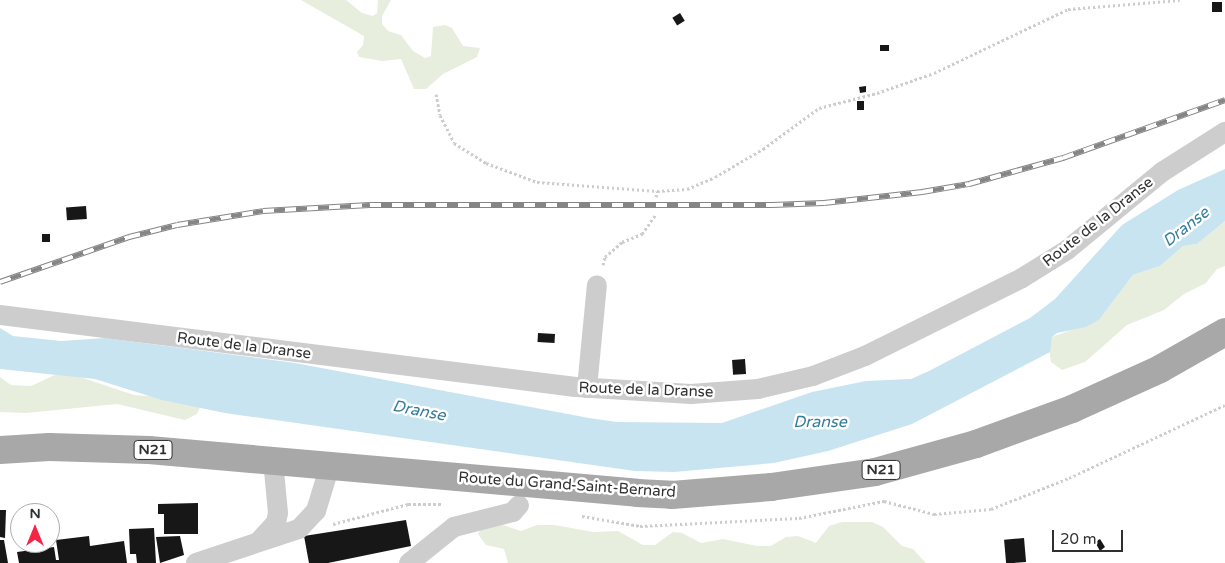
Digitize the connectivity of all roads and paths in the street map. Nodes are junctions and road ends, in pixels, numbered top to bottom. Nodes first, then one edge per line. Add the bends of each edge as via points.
1 (1180, 0) edge
2 (436, 94) dead end
3 (1225, 132) edge
4 (657, 191) junction
5 (656, 197) dead end
6 (656, 214) dead end
7 (597, 285) joint
8 (0, 315) edge
9 (1225, 332) edge
10 (588, 388) junction
11 (0, 450) edge
12 (273, 460) junction
13 (330, 465) junction
14 (518, 505) dead end
15 (260, 540) junction
16 (196, 563) edge
17 (410, 563) edge

1 - 4 path via 1068,9 934,73 877,93 819,108 763,149 715,177 687,189
2 - 4 path via 440,115 454,143 486,163 537,182
3 - 10 street, Route de la Dranse via 1146,184 1040,268 846,364 794,382 730,393 651,393
4 - 5 path
6 - 7 path via 642,234 622,242 606,257
7 - 10 street
8 - 10 street, Route de la Dranse
9 - 13 main road, Route du Grand-Saint-Bernard / N21 via 1160,369 1072,410 976,444 875,472 780,486 672,495
11 - 12 main road, Route du Grand-Saint-Bernard / N21 via 82,447
12 - 13 main road, Route du Grand-Saint-Bernard / N21
12 - 15 street via 278,513 276,523
13 - 15 street via 321,500 312,518 294,532
14 - 17 street via 512,512 454,527
15 - 16 street

